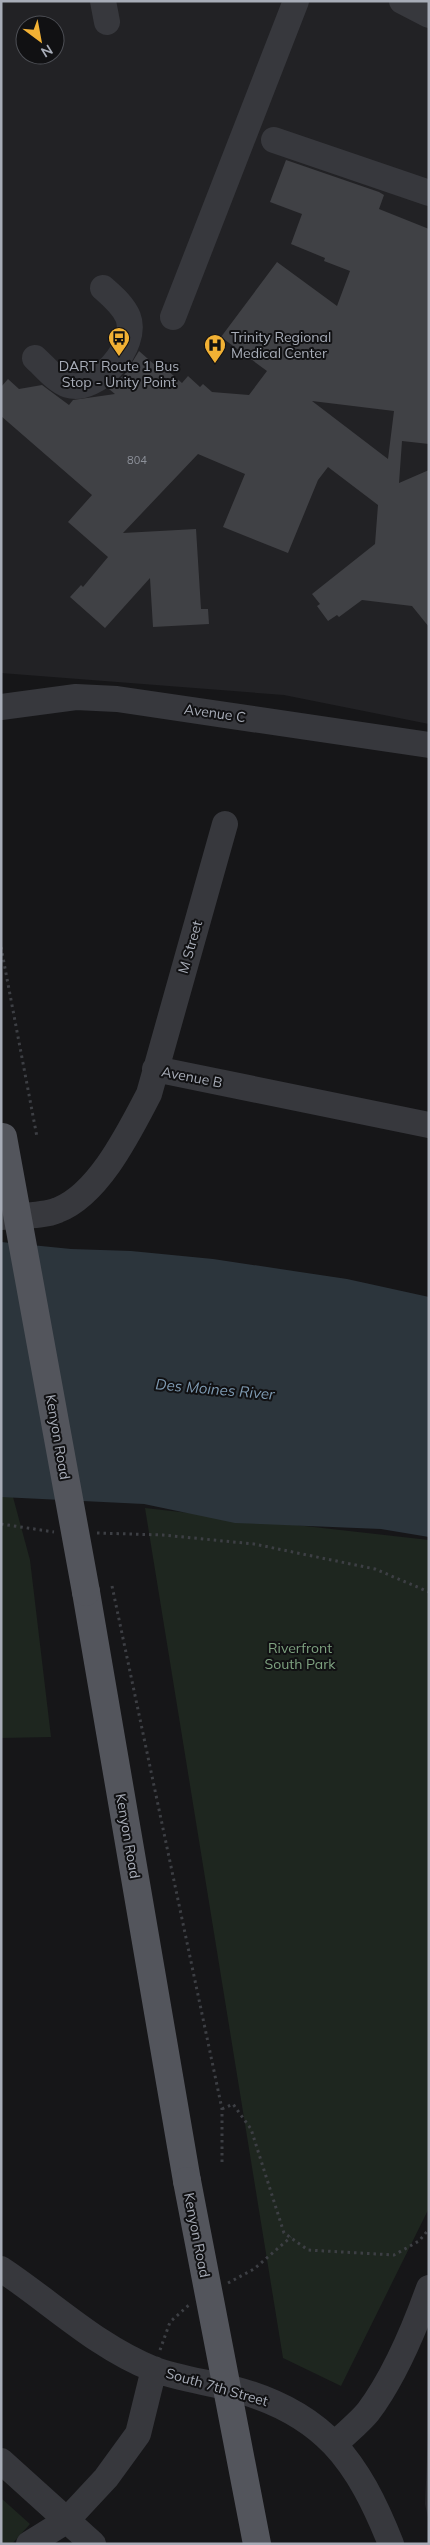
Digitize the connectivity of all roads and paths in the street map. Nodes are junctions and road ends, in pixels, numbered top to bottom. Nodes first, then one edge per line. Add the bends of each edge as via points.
1 (296, 1) edge
2 (402, 1) edge
3 (429, 15) edge
4 (274, 140) dead end
5 (429, 192) edge
6 (103, 288) dead end
7 (172, 318) dead end
8 (35, 358) dead end
9 (1, 707) edge
10 (429, 745) edge
11 (225, 824) dead end
12 (1, 947) edge
13 (156, 1069) junction
14 (428, 1124) edge
15 (2, 1132) edge
16 (37, 1137) dead end
17 (1, 1217) edge
18 (1, 1524) edge
19 (59, 1532) dead end
20 (87, 1533) dead end
21 (112, 1586) dead end
22 (429, 1592) edge
23 (222, 2109) junction
24 (222, 2163) dead end
25 (429, 2229) edge
26 (1, 2269) edge
27 (429, 2288) edge
28 (154, 2369) junction
29 (335, 2444) junction
30 (1, 2461) edge
31 (66, 2521) junction
32 (29, 2544) edge
33 (93, 2544) edge
34 (257, 2544) edge
35 (391, 2544) edge

1 - 7 street
2 - 3 street
4 - 5 street
6 - 8 street via 128,318 128,344 119,357 94,381 80,387 66,384
9 - 10 street, Avenue C via 76,697 117,699
11 - 13 street, M Street
12 - 16 path
13 - 14 street, Avenue B
13 - 17 street, Avenue B via 149,1094 133,1124 94,1182 77,1201 56,1211
15 - 34 main road, Kenyon Road, bridge via 86,1592 187,2181
18 - 19 path
20 - 22 path via 163,1535 254,1544 375,1569
21 - 23 path
23 - 24 path
23 - 25 path via 233,2104 251,2129 284,2233 308,2250 394,2255 419,2241
26 - 28 street, South 7th Street via 115,2350
27 - 29 street via 383,2389 367,2413
28 - 29 street, South 7th Street via 236,2389 282,2405 314,2424
28 - 31 street via 138,2434 106,2478
29 - 35 street, South 7th Street via 360,2477
30 - 31 street
31 - 32 street
31 - 33 street

